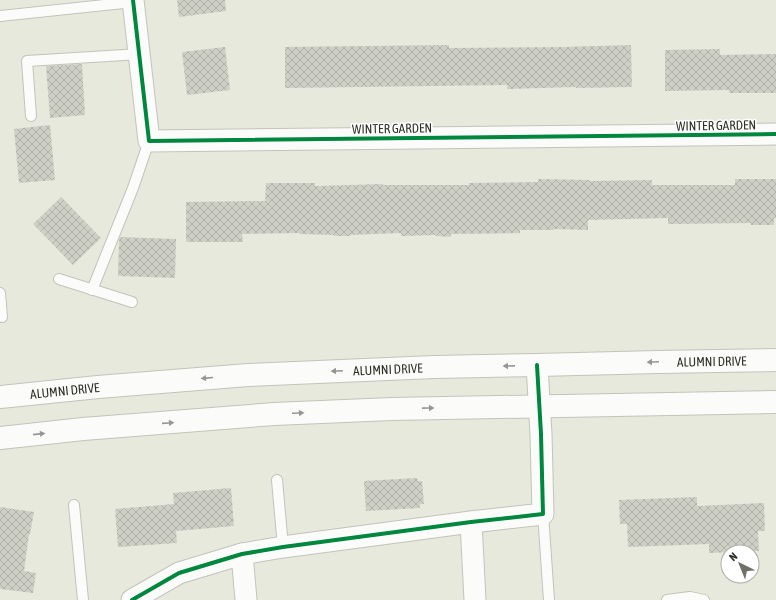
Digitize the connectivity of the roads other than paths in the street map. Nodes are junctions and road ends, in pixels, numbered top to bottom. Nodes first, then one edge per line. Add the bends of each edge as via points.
1 (133, 1) edge
2 (0, 16) edge
3 (140, 54) junction
4 (31, 116) dead end
5 (776, 134) edge
6 (150, 141) junction
7 (59, 280) dead end
8 (92, 290) junction
9 (0, 293) edge
10 (132, 302) dead end
11 (2, 318) dead end
12 (776, 360) edge
13 (537, 366) junction
14 (0, 397) edge
15 (776, 402) edge
16 (540, 406) junction
17 (0, 438) edge
18 (278, 480) dead end
19 (74, 505) dead end
20 (543, 514) junction
21 (471, 522) junction
22 (283, 547) junction
23 (242, 554) junction
24 (83, 600) edge
25 (132, 600) edge
26 (246, 600) edge
27 (475, 600) edge
28 (549, 600) edge
29 (667, 600) edge
30 (704, 600) edge

1 - 2 lane
1 - 3 street
3 - 4 lane via 27,61
3 - 6 street
5 - 6 street, WINTER GARDEN
6 - 8 lane
7 - 8 lane
8 - 10 lane
9 - 11 lane
12 -> 13 main road, ALUMNI DRIVE
13 -> 14 main road, ALUMNI DRIVE via 434,367 248,375
13 - 16 street
15 - 16 main road
17 -> 16 main road via 274,414
16 - 20 street
18 - 22 lane
19 - 24 lane
20 - 21 street
20 - 28 lane
21 - 22 street
21 - 27 street
22 - 23 street
23 - 25 street via 179,573
23 - 26 street
29 - 30 lane via 690,597

